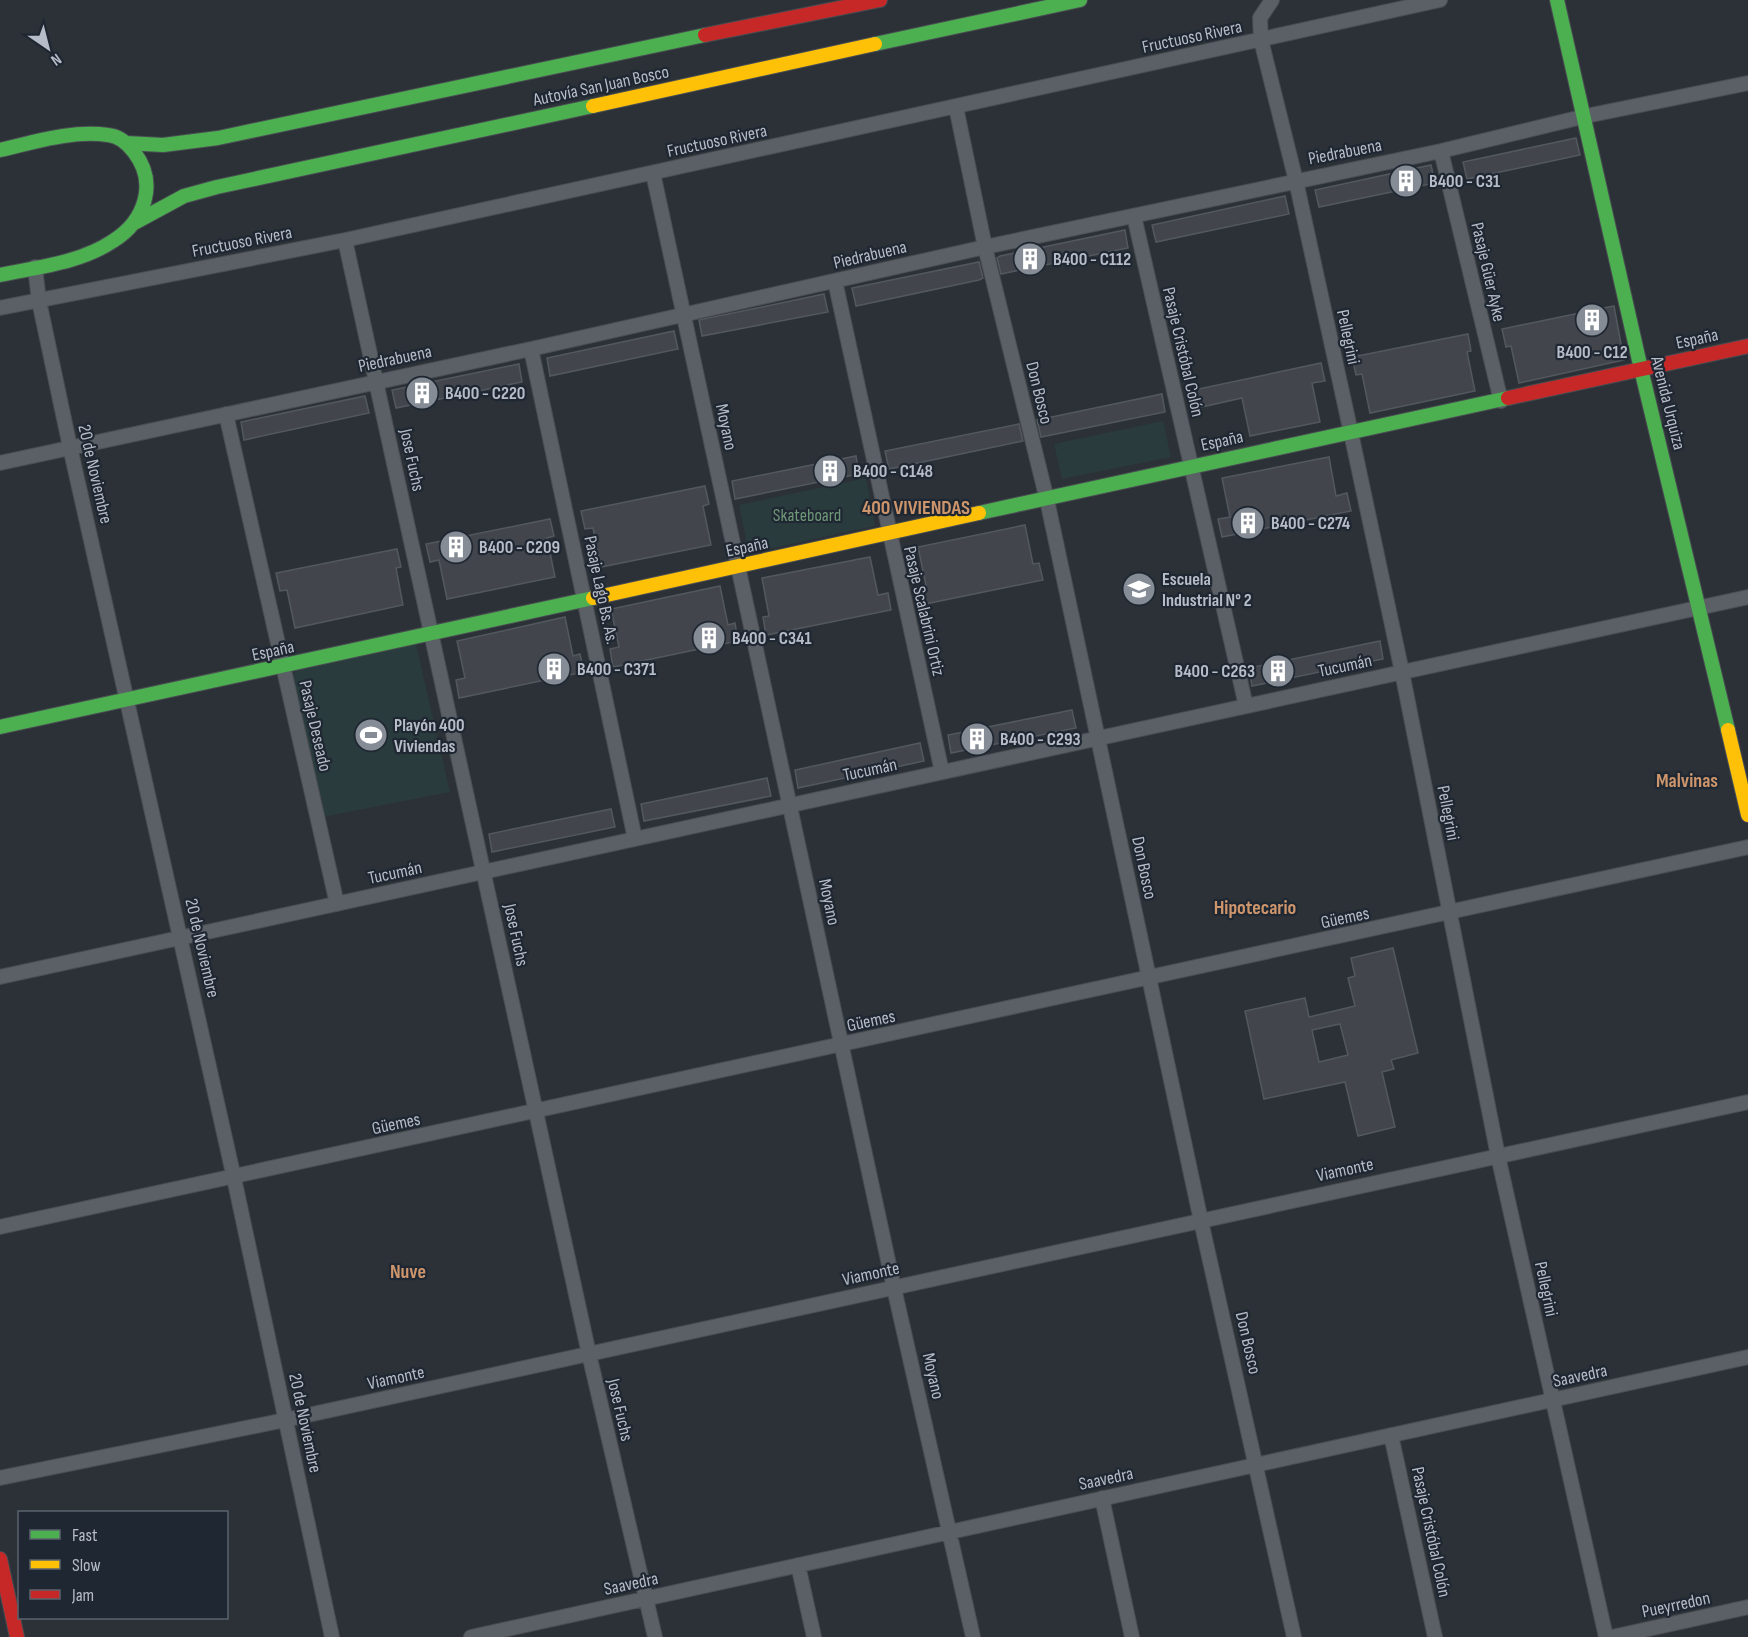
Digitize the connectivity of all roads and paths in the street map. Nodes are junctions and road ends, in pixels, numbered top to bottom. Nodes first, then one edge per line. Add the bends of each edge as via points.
1 (880, 0) edge
2 (1080, 0) edge
3 (1272, 0) edge
4 (1440, 0) edge
5 (1557, 0) edge
6 (1261, 40) junction
7 (1747, 88) edge
8 (956, 107) junction
9 (1586, 116) junction
10 (126, 143) junction
11 (0, 150) edge
12 (1441, 151) junction
13 (652, 173) junction
14 (1296, 181) junction
15 (1134, 216) junction
16 (136, 222) junction
17 (345, 240) junction
18 (985, 247) junction
19 (35, 267) junction
20 (0, 274) edge
21 (835, 281) junction
22 (39, 301) junction
23 (0, 308) edge
24 (684, 315) junction
25 (1748, 346) edge
26 (531, 349) junction
27 (1641, 369) junction
28 (376, 381) junction
29 (1501, 401) junction
30 (226, 414) junction
31 (1351, 433) junction
32 (70, 447) junction
33 (0, 463) edge
34 (1191, 466) junction
35 (1047, 500) junction
36 (889, 535) junction
37 (739, 567) junction
38 (1748, 597) edge
39 (585, 601) junction
40 (1699, 607) junction
41 (432, 634) junction
42 (284, 667) junction
43 (1401, 672) junction
44 (128, 701) junction
45 (1245, 706) junction
46 (0, 727) edge
47 (1097, 738) junction
48 (942, 772) junction
49 (790, 806) junction
50 (1748, 814) edge
51 (635, 839) junction
52 (1748, 848) edge
53 (484, 872) junction
54 (336, 904) junction
55 (1449, 914) junction
56 (182, 938) junction
57 (0, 977) edge
58 (1150, 979) junction
59 (842, 1046) junction
60 (1748, 1102) edge
61 (536, 1112) junction
62 (1498, 1156) junction
63 (234, 1178) junction
64 (1201, 1221) junction
65 (0, 1227) edge
66 (894, 1288) junction
67 (589, 1354) junction
68 (1748, 1357) edge
69 (1552, 1400) junction
70 (285, 1420) junction
71 (1391, 1435) junction
72 (1257, 1464) junction
73 (0, 1478) edge
74 (1102, 1498) junction
75 (950, 1532) junction
76 (0, 1559) edge
77 (798, 1566) junction
78 (646, 1599) junction
79 (1748, 1607) edge
80 (494, 1635) edge
81 (17, 1637) edge
82 (332, 1637) edge
83 (471, 1637) edge
84 (654, 1637) edge
85 (814, 1637) edge
86 (973, 1637) edge
87 (1132, 1637) edge
88 (1294, 1637) edge
89 (1435, 1637) edge
90 (1606, 1637) edge
91 (1612, 1637) edge

1 - 10 street, Autovía San Juan Bosco via 218,138 163,145
2 - 16 street, Autovía San Juan Bosco via 216,187 184,196
3 - 6 street, Pellegrini via 1260,18
4 - 6 street, Fructuoso Rivera
5 - 9 street, Avenida Urquiza
6 - 8 street, Fructuoso Rivera
6 - 14 street, Pellegrini
7 - 9 street, Piedrabuena
8 - 13 street, Fructuoso Rivera
8 - 18 street, Don Bosco
9 - 12 street, Piedrabuena
9 - 27 street, Avenida Urquiza
10 - 11 street, Autovía San Juan Bosco via 110,135 84,136
10 - 16 street via 141,159 148,175 150,191
12 - 14 street, Piedrabuena
12 - 29 street, Pasaje Güer Ayke
13 - 17 street, Fructuoso Rivera
13 - 24 street, Moyano
14 - 15 street, Piedrabuena
14 - 31 street, Pellegrini
15 - 18 street, Piedrabuena
15 - 34 street, Pasaje Cristóbal Colón
16 - 19 street via 114,241
17 - 22 street, Fructuoso Rivera
17 - 28 street, Jose Fuchs
18 - 21 street, Piedrabuena
18 - 35 street, Don Bosco
19 - 20 street
19 - 22 street, 20 de Noviembre
21 - 24 street, Piedrabuena
21 - 36 street, Pasaje Scalabrini Ortiz
22 - 23 street, Fructuoso Rivera
22 - 32 street, 20 de Noviembre
24 - 26 street, Piedrabuena
24 - 37 street, Moyano
25 - 27 street, España
26 - 28 street, Piedrabuena
26 - 39 street, Pasaje Lago Bs. As.
27 - 29 street, España
27 - 40 street, Avenida Urquiza
28 - 30 street, Piedrabuena
28 - 41 street, Jose Fuchs
29 - 31 street, España
30 - 32 street, Piedrabuena
30 - 42 street, Pasaje Deseado
31 - 34 street, España
31 - 43 street, Pellegrini
32 - 33 street, Piedrabuena
32 - 44 street, 20 de Noviembre
34 - 35 street, España
34 - 45 street, Pasaje Cristóbal Colón
35 - 36 street, España
35 - 47 street, Don Bosco
36 - 37 street, España
36 - 48 street, Pasaje Scalabrini Ortiz
37 - 39 street, España
37 - 49 street, Moyano
38 - 40 street, Tucumán
39 - 41 street, España
39 - 51 street, Pasaje Lago Bs. As.
40 - 43 street, Tucumán
40 - 50 street, Avenida Urquiza
41 - 42 street, España
41 - 53 street, Jose Fuchs
42 - 44 street, España
42 - 54 street, Pasaje Deseado
43 - 45 street, Tucumán
43 - 55 street, Pellegrini
44 - 46 street, España
44 - 56 street, 20 de Noviembre
45 - 47 street, Tucumán
47 - 48 street, Tucumán
47 - 58 street, Don Bosco
48 - 49 street, Tucumán
49 - 51 street, Tucumán
49 - 59 street, Moyano
51 - 53 street, Tucumán
52 - 55 street, Güemes
53 - 54 street, Tucumán
53 - 61 street, Jose Fuchs
54 - 56 street, Tucumán
55 - 58 street, Güemes
55 - 62 street, Pellegrini
56 - 57 street, Tucumán
56 - 63 street, 20 de Noviembre
58 - 59 street, Güemes
58 - 64 street, Don Bosco
59 - 61 street, Güemes
59 - 66 street, Moyano
60 - 62 street, Viamonte
61 - 63 street, Güemes
61 - 67 street, Jose Fuchs
62 - 64 street, Viamonte
62 - 69 street, Pellegrini
63 - 65 street, Güemes
63 - 70 street, 20 de Noviembre
64 - 66 street, Viamonte
64 - 72 street, Don Bosco
66 - 67 street, Viamonte
66 - 75 street, Moyano
67 - 70 street, Viamonte
67 - 78 street, Jose Fuchs
68 - 69 street, Saavedra
69 - 71 street, Saavedra
69 - 90 street, Pellegrini
70 - 73 street, Viamonte
70 - 82 street, 20 de Noviembre
71 - 72 street, Saavedra
71 - 89 street, Pasaje Cristóbal Colón
72 - 74 street, Saavedra
72 - 88 street, Don Bosco
74 - 75 street, Saavedra
74 - 87 street
75 - 77 street, Saavedra
75 - 86 street, Moyano
76 - 81 street
77 - 78 street, Saavedra
77 - 85 street
78 - 80 street, Saavedra
78 - 84 street, Jose Fuchs
79 - 91 street, Pueyrredon
80 - 83 street, Saavedra

